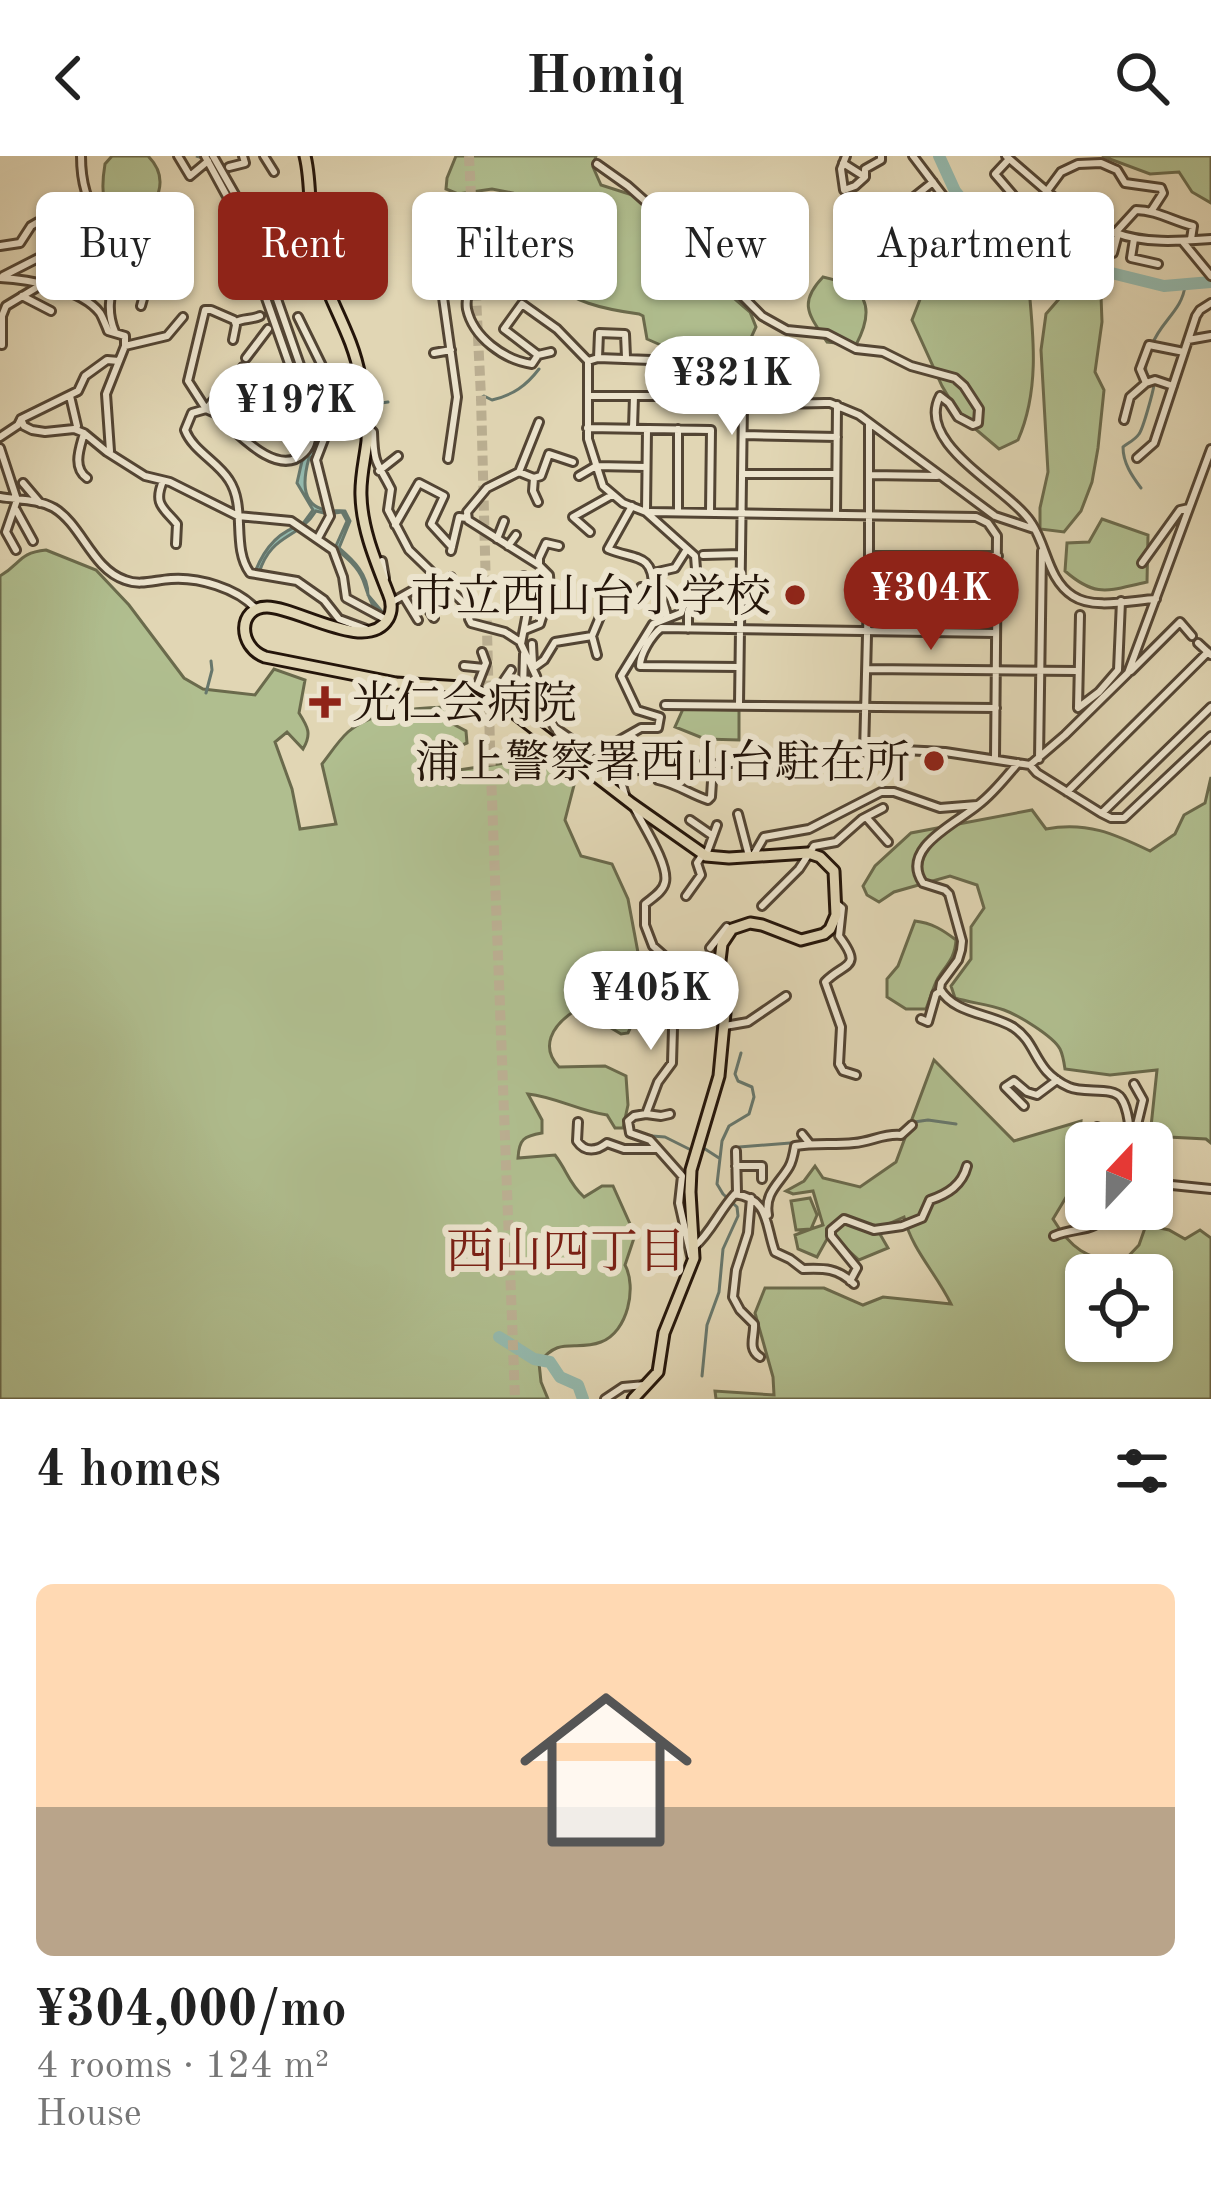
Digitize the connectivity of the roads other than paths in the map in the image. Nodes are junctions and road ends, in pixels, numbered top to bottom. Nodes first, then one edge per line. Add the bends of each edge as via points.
1 (81, 156) edge
2 (178, 156) edge
3 (244, 156) edge
4 (264, 156) edge
5 (305, 156) edge
6 (880, 156) edge
7 (914, 156) edge
8 (1007, 157) edge
9 (208, 158) edge
10 (844, 159) edge
11 (597, 164) dead end
12 (226, 165) edge
13 (274, 172) dead end
14 (865, 178) junction
15 (933, 182) junction
16 (1047, 191) joint
17 (84, 192) edge
18 (308, 192) edge
19 (920, 192) edge
20 (940, 192) edge
21 (1009, 192) edge
22 (1152, 210) junction
23 (36, 223) edge
24 (1116, 234) junction
25 (1134, 239) junction
26 (1211, 239) edge
27 (1186, 240) junction
28 (0, 246) edge
29 (1114, 247) edge
30 (36, 259) edge
31 (1158, 264) dead end
32 (1210, 275) edge
33 (0, 277) edge
34 (36, 283) edge
35 (36, 288) edge
36 (22, 296) junction
37 (79, 300) edge
38 (110, 300) edge
39 (143, 300) edge
40 (332, 300) edge
41 (444, 300) edge
42 (467, 300) edge
43 (1211, 303) edge
44 (141, 307) dead end
45 (51, 311) dead end
46 (260, 316) dead end
47 (183, 317) dead end
48 (298, 317) dead end
49 (236, 322) junction
50 (276, 324) junction
51 (115, 332) junction
52 (1211, 337) edge
53 (1188, 340) junction
54 (2, 345) edge
55 (125, 346) junction
56 (451, 350) junction
57 (550, 352) dead end
58 (1184, 352) junction
59 (434, 353) dead end
60 (538, 355) junction
61 (598, 358) junction
62 (626, 358) junction
63 (118, 361) junction
64 (588, 361) junction
65 (214, 377) dead end
66 (1150, 381) junction
67 (1173, 386) junction
68 (225, 387) junction
69 (70, 396) junction
70 (589, 396) junction
71 (634, 396) junction
72 (661, 397) dead end
73 (311, 399) junction
74 (302, 401) junction
75 (743, 401) junction
76 (837, 405) junction
77 (206, 409) junction
78 (308, 418) junction
79 (22, 419) junction
80 (1124, 420) dead end
81 (539, 422) dead end
82 (869, 423) junction
83 (367, 427) junction
84 (587, 428) junction
85 (633, 428) junction
86 (647, 429) junction
87 (678, 429) junction
88 (87, 435) junction
89 (743, 435) junction
90 (0, 437) edge
91 (836, 437) junction
92 (0, 448) edge
93 (1211, 449) edge
94 (111, 453) junction
95 (400, 456) dead end
96 (1137, 458) dead end
97 (448, 459) dead end
98 (573, 462) dead end
99 (596, 466) junction
100 (646, 467) junction
101 (379, 471) junction
102 (519, 472) junction
103 (742, 474) junction
104 (836, 474) junction
105 (868, 475) junction
106 (579, 476) dead end
107 (938, 476) junction
108 (541, 477) junction
109 (87, 478) dead end
110 (163, 481) junction
111 (23, 483) dead end
112 (40, 484) dead end
113 (33, 493) junction
114 (612, 495) junction
115 (0, 497) edge
116 (17, 500) junction
117 (40, 502) junction
118 (538, 502) dead end
119 (632, 506) junction
120 (1189, 508) junction
121 (16, 510) junction
122 (646, 512) junction
123 (677, 512) junction
124 (710, 512) junction
125 (741, 513) junction
126 (836, 515) junction
127 (868, 515) junction
128 (238, 516) junction
129 (994, 516) junction
130 (467, 518) junction
131 (504, 521) dead end
132 (988, 523) junction
133 (395, 525) junction
134 (1034, 529) junction
135 (6, 532) junction
136 (590, 532) dead end
137 (516, 535) dead end
138 (318, 538) junction
139 (497, 539) junction
140 (33, 542) dead end
141 (3, 544) edge
142 (176, 544) dead end
143 (508, 546) junction
144 (559, 546) dead end
145 (688, 548) junction
146 (1042, 548) junction
147 (16, 550) dead end
148 (740, 554) junction
149 (703, 555) dead end
150 (869, 556) junction
151 (998, 556) junction
152 (382, 561) dead end
153 (1142, 563) dead end
154 (539, 566) junction
155 (653, 573) junction
156 (524, 576) dead end
157 (451, 577) dead end
158 (439, 581) junction
159 (384, 582) junction
160 (653, 587) junction
161 (740, 592) junction
162 (868, 592) junction
163 (997, 595) junction
164 (403, 596) junction
165 (1156, 599) junction
166 (441, 601) dead end
167 (1120, 601) junction
168 (392, 602) junction
169 (256, 609) junction
170 (1080, 615) dead end
171 (434, 618) dead end
172 (667, 618) junction
173 (387, 620) junction
174 (418, 620) dead end
175 (688, 629) junction
176 (740, 629) junction
177 (525, 630) junction
178 (867, 630) junction
179 (371, 631) junction
180 (996, 633) junction
181 (592, 636) junction
182 (532, 644) dead end
183 (523, 647) junction
184 (482, 652) dead end
185 (1209, 654) edge
186 (596, 655) dead end
187 (464, 666) dead end
188 (739, 667) junction
189 (484, 668) junction
190 (533, 668) junction
191 (867, 669) junction
192 (511, 670) dead end
193 (997, 671) junction
194 (1040, 671) junction
195 (1078, 671) junction
196 (1128, 673) junction
197 (475, 691) junction
198 (569, 693) dead end
199 (496, 700) junction
200 (665, 705) dead end
201 (739, 705) junction
202 (1211, 706) edge
203 (866, 708) junction
204 (996, 708) junction
205 (548, 713) junction
206 (555, 728) junction
207 (1210, 738) edge
208 (864, 753) junction
209 (570, 754) junction
210 (995, 758) junction
211 (1039, 759) junction
212 (1018, 763) junction
213 (584, 765) junction
214 (713, 765) junction
215 (1030, 765) junction
216 (656, 769) junction
217 (626, 771) junction
218 (1067, 792) junction
219 (629, 801) junction
220 (981, 804) junction
221 (883, 808) dead end
222 (738, 814) dead end
223 (1101, 814) junction
224 (866, 817) junction
225 (690, 820) dead end
226 (717, 825) dead end
227 (713, 836) junction
228 (888, 842) dead end
229 (808, 853) junction
230 (705, 855) junction
231 (751, 856) junction
232 (686, 896) dead end
233 (836, 903) junction
234 (762, 907) dead end
235 (730, 931) junction
236 (710, 948) dead end
237 (941, 991) junction
238 (786, 996) dead end
239 (921, 1019) dead end
240 (722, 1026) junction
241 (856, 1075) dead end
242 (1057, 1080) junction
243 (1134, 1084) dead end
244 (1024, 1106) dead end
245 (646, 1114) junction
246 (670, 1114) dead end
247 (578, 1122) dead end
248 (1126, 1122) edge
249 (1138, 1122) edge
250 (912, 1125) dead end
251 (658, 1149) junction
252 (736, 1151) dead end
253 (736, 1166) junction
254 (968, 1166) dead end
255 (762, 1179) dead end
256 (1173, 1185) edge
257 (1211, 1189) edge
258 (732, 1198) junction
259 (751, 1198) junction
260 (769, 1228) junction
261 (1087, 1230) edge
262 (1054, 1236) dead end
263 (694, 1253) junction
264 (760, 1357) dead end
265 (646, 1385) junction
266 (605, 1399) edge
267 (633, 1399) edge

1 - 17 street
2 - 9 street via 190,176
3 - 12 street via 244,163
4 - 13 street
5 - 18 main road
6 - 14 street
7 - 15 street
8 - 16 street
8 - 21 street via 995,174
9 - 12 street
9 - 50 street
10 - 14 street
10 - 14 street via 844,190
11 - 134 street via 787,331 827,334 956,378 980,417 964,422 940,396 935,416 943,437
12 - 50 street
15 - 19 street
15 - 20 street
16 - 22 street via 1065,169 1102,163 1125,183 1163,190
22 - 24 street via 1136,210
22 - 27 street via 1192,226
23 - 28 street via 20,243
24 - 25 street
24 - 29 street
25 - 27 street
25 - 31 street via 1131,258
26 - 27 street
27 - 32 street
30 - 33 street
33 - 34 street
35 - 36 street
36 - 45 street
36 - 54 street via 3,312
37 - 51 street
38 - 51 street
39 - 44 street
40 - 83 main road via 351,339
41 - 56 street
42 - 60 street via 480,337 522,362
43 - 53 street via 1199,310
46 - 49 street
47 - 55 street via 167,336
48 - 73 street via 326,374 324,394
49 - 50 street via 236,341 249,354
49 - 77 street via 205,310 185,382
50 - 73 street
50 - 74 street
51 - 55 street via 124,334
52 - 53 street
53 - 58 street
55 - 63 street
56 - 59 street
56 - 97 street via 458,397
57 - 60 street
58 - 66 street via 1152,345 1140,369
58 - 67 street
60 - 64 street via 504,329 523,304
61 - 62 street
61 - 62 street via 599,333 626,334
61 - 64 street
62 - 75 street via 651,360 670,384 695,397
63 - 69 street via 99,364
63 - 94 street via 106,394
64 - 70 street
65 - 68 street
66 - 67 street
66 - 80 street via 1130,398
67 - 96 street via 1154,442
68 - 77 street
68 - 78 street via 243,367 278,425
69 - 79 street
69 - 88 street via 75,425
70 - 71 street
70 - 84 street
71 - 72 street
71 - 85 street
73 - 74 street
73 - 138 street via 326,434 316,460 330,516
74 - 78 street
75 - 76 street
75 - 89 street
76 - 82 street
76 - 91 street
77 - 78 street via 278,461 308,449
77 - 128 street via 192,413 186,433 230,480
79 - 88 street via 32,430
79 - 90 street
81 - 102 street
82 - 105 street
82 - 107 street
83 - 101 street
83 - 159 main road via 360,494
84 - 85 street
84 - 99 street
85 - 86 street
86 - 87 street
86 - 100 street
87 - 123 street
87 - 124 street via 711,430
88 - 94 street
88 - 109 street via 78,461
89 - 91 street
89 - 103 street
91 - 104 street
92 - 116 street
93 - 120 street
94 - 110 street
95 - 101 street
98 - 108 street via 549,454
99 - 100 street
99 - 106 street
99 - 114 street
100 - 122 street
101 - 133 street via 392,489
102 - 108 street
102 - 130 street via 478,495
103 - 104 street
103 - 125 street
104 - 126 street
105 - 107 street
105 - 127 street
107 - 129 street
108 - 118 street via 533,491
110 - 128 street
110 - 142 street via 160,508 175,521
111 - 113 street
112 - 113 street
113 - 117 street
114 - 119 street
114 - 136 street via 573,517
115 - 116 street
116 - 117 street
116 - 121 street
117 - 169 street via 65,517 116,577 197,580
119 - 122 street
119 - 155 street via 608,549 648,562
120 - 153 street
120 - 165 street
121 - 135 street
121 - 140 street
122 - 123 street
122 - 145 street
123 - 124 street
124 - 125 street
125 - 126 street
125 - 148 street
126 - 127 street
127 - 132 street
127 - 150 street
128 - 138 street via 282,519
128 - 179 street via 250,573 297,581 339,619
129 - 132 street
129 - 134 street
130 - 133 street via 459,518 452,549 431,524 444,496 419,484
130 - 139 street
131 - 139 street
132 - 151 street
133 - 158 street
134 - 146 street
135 - 141 street
135 - 147 street
137 - 143 street
138 - 173 street via 337,558 346,598
139 - 143 street
143 - 154 street
144 - 154 street via 546,543
145 - 155 street via 675,568
145 - 172 street via 696,569 680,613
146 - 167 street via 1071,596
146 - 194 street
148 - 149 street
148 - 161 street
150 - 151 street
150 - 162 street
151 - 163 street
152 - 159 street
154 - 177 street via 550,591 540,624
155 - 160 street
156 - 177 street
157 - 158 street
158 - 166 street
158 - 183 street via 471,610 471,623 505,632
159 - 168 main road
160 - 172 street
160 - 181 street via 641,587 635,600 607,600
161 - 175 street via 695,592
161 - 176 street
162 - 163 street
162 - 178 street
163 - 180 street
164 - 168 street
164 - 171 street via 417,589
164 - 174 street
165 - 167 street
165 - 196 street
167 - 195 street via 1118,670 1078,708
168 - 173 main road
169 - 179 main road
169 - 197 main road via 245,637 266,657
170 - 195 street
172 - 206 street via 653,625 621,676 637,710 660,717 658,728 595,751
173 - 179 main road
175 - 176 street
175 - 188 street via 661,628 640,667
176 - 178 street
176 - 188 street
177 - 183 street
178 - 180 street
178 - 191 street
180 - 193 street
181 - 186 street
181 - 190 street via 555,642
182 - 190 street
183 - 190 street
183 - 199 street via 523,689
184 - 189 street
185 - 196 street via 1180,622
185 - 218 street
187 - 189 street
188 - 201 street
189 - 197 street
190 - 205 street
191 - 193 street
191 - 203 street
192 - 199 street
193 - 194 street
193 - 204 street
194 - 195 street
194 - 211 street
196 - 211 street
197 - 199 main road
198 - 205 street via 548,702
199 - 209 main road
200 - 201 street
201 - 203 street
202 - 223 street
203 - 204 street
203 - 208 street
204 - 210 street
205 - 206 street
206 - 209 street
207 - 223 street via 1124,818
208 - 210 street
208 - 214 street
209 - 213 main road
210 - 212 street
211 - 215 street
212 - 215 street
212 - 220 street
213 - 217 street
213 - 219 main road
214 - 216 street
214 - 216 street via 708,800 658,780
215 - 218 street
216 - 217 street
217 - 219 street via 621,782
218 - 223 street
219 - 230 main road
219 - 245 street via 665,877 645,906 647,933 693,997 673,1028 670,1068
220 - 231 street via 940,808 881,792 809,830 764,837
220 - 237 street via 944,829 917,864 922,883 949,894 962,941
221 - 224 street
222 - 231 street
224 - 228 street
224 - 229 street
225 - 227 street
226 - 227 street
227 - 230 street
229 - 231 main road
229 - 233 main road via 834,871
229 - 234 street
230 - 231 main road
230 - 232 street
233 - 235 main road via 830,929 807,940 756,923
233 - 241 street via 839,937 851,958 825,982 841,1027 838,1064
235 - 236 street
235 - 240 main road via 720,952
237 - 239 street via 928,1022
237 - 242 street via 1016,1030
238 - 240 street via 748,1022
240 - 263 main road via 718,1076 691,1170
242 - 244 street via 1036,1095 1009,1083
242 - 248 street via 1081,1092 1117,1093
243 - 249 street via 1143,1100
245 - 246 street
245 - 251 street via 627,1128
247 - 251 street via 577,1141 588,1149
250 - 260 street via 856,1144 806,1139 795,1146 766,1204
251 - 263 street via 682,1176 679,1203
252 - 253 street
253 - 255 street via 762,1166
253 - 258 street
254 - 260 street via 961,1182 930,1200 922,1219 874,1230 844,1219 836,1224 833,1240 857,1268 852,1282 775,1252
256 - 257 street
258 - 259 street
258 - 263 street
259 - 260 street
259 - 264 street via 734,1297 755,1326
261 - 262 street
263 - 265 main road via 659,1370
265 - 266 street
265 - 267 main road

